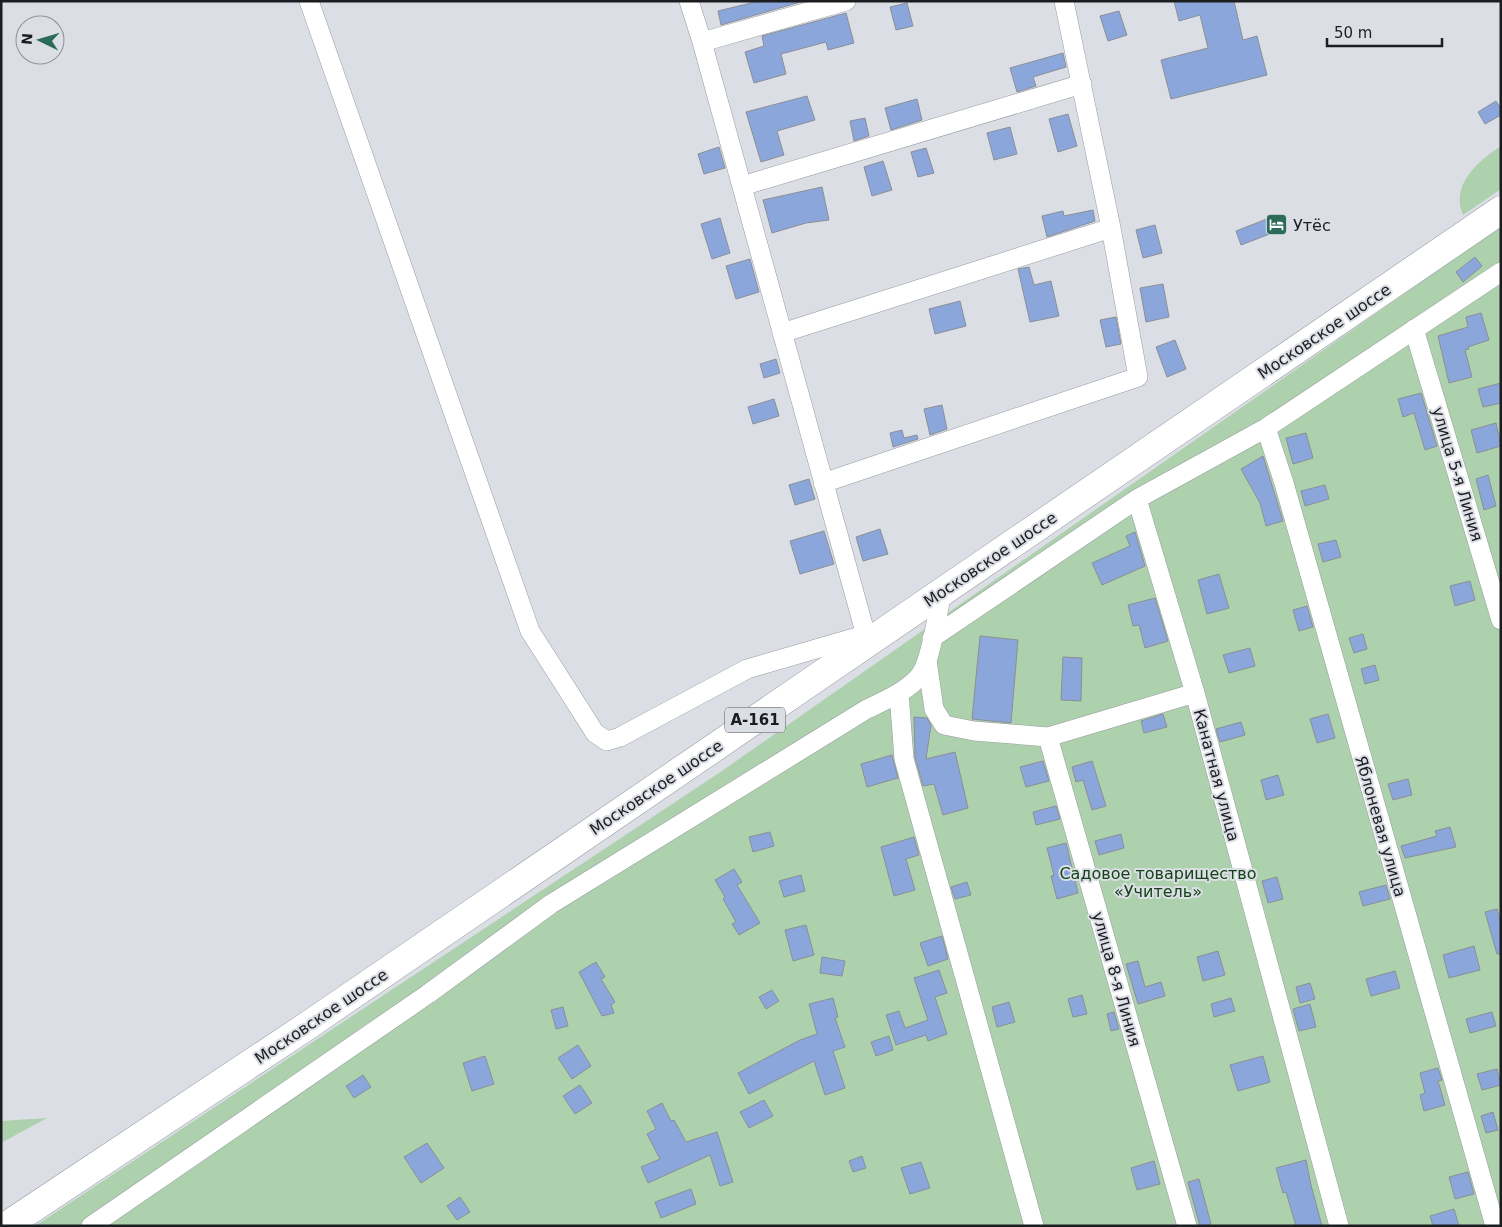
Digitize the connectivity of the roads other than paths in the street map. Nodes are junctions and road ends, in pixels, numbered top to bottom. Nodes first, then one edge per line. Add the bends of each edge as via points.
1 (309, 1) edge
2 (689, 1) edge
3 (846, 1) edge
4 (1064, 1) edge
5 (702, 42) junction
6 (1082, 84) junction
7 (742, 186) junction
8 (1501, 210) edge
9 (1112, 228) junction
10 (1501, 272) edge
11 (1414, 329) junction
12 (782, 333) junction
13 (1266, 428) junction
14 (823, 483) junction
15 (1137, 499) junction
16 (942, 592) junction
17 (1501, 620) edge
18 (932, 638) junction
19 (866, 639) junction
20 (927, 659) junction
21 (899, 693) junction
22 (1195, 693) junction
23 (1048, 737) junction
24 (23, 1221) edge
25 (91, 1226) edge
26 (1034, 1226) edge
27 (1187, 1226) edge
28 (1339, 1226) edge
29 (1494, 1226) edge

1 - 19 street via 530,631 595,733 607,741 620,738 747,669
2 - 5 street
3 - 5 street
4 - 6 street
5 - 7 street
6 - 7 street
6 - 9 street
7 - 12 street
8 - 16 highway, Московское шоссе / А-161
9 - 12 street
9 - 14 street via 1138,377
10 - 11 street
11 - 13 street
11 - 17 street, улица 5-я Линия
12 - 14 street
13 - 15 street
13 - 29 street, Яблоневая улица
14 - 19 street
15 - 18 street
15 - 22 street, Канатная улица
16 - 18 street
16 - 19 highway, Московское шоссе / А-161
18 - 20 street
19 - 24 highway, Московское шоссе / А-161
20 - 21 street via 921,674
20 - 23 street via 934,709 944,726
21 - 25 street via 859,714 551,904 428,994
21 - 26 street via 904,759
22 - 23 street
22 - 28 street, Канатная улица
23 - 27 street, улица 8-я Линия

